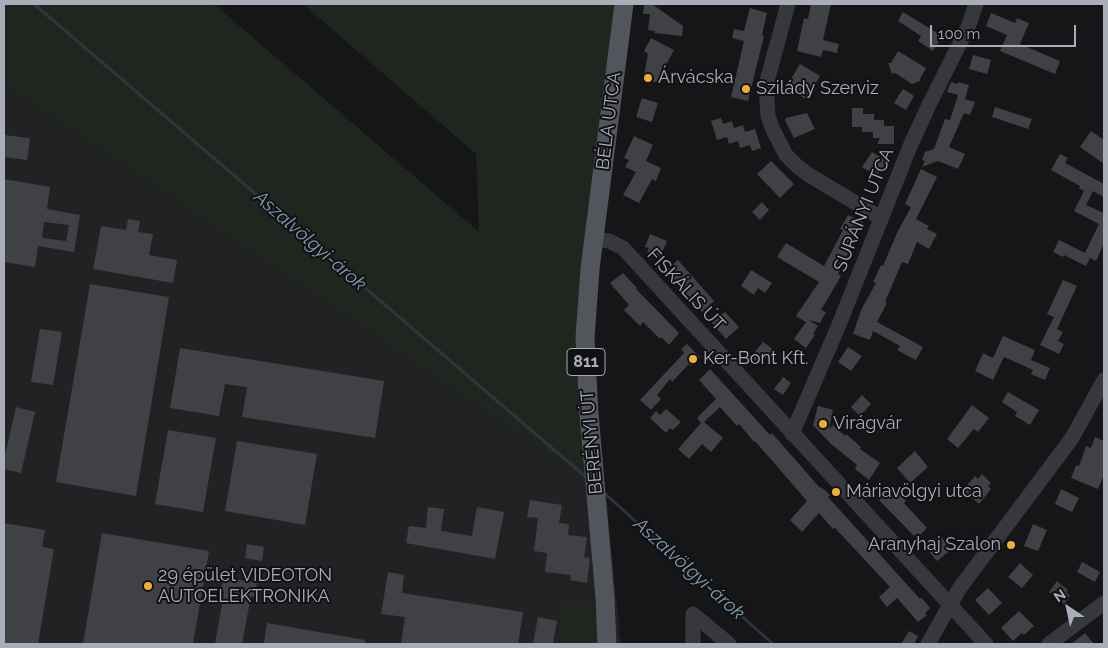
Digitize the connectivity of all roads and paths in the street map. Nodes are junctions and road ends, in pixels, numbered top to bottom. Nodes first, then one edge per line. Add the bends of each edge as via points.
1 (624, 4) edge
2 (788, 4) edge
3 (976, 4) edge
4 (881, 218) junction
5 (593, 239) junction
6 (1104, 380) edge
7 (792, 434) junction
8 (1104, 603) edge
9 (950, 604) junction
10 (970, 626) junction
11 (929, 642) edge
12 (607, 644) edge
13 (693, 644) edge
14 (729, 644) edge
15 (986, 644) edge
16 (1049, 644) edge

1 - 5 main road, BÉLA UTCA / 811
2 - 4 street via 766,85 768,116 773,130 786,155 797,166
3 - 4 street, SURÁNYI UTCA
4 - 7 street, SURÁNYI UTCA
5 - 7 street, FISKÁLIS ÚT via 609,241 623,248
5 - 12 main road, BERÉNYI ÚT / 811 via 586,346
6 - 9 street via 1067,446
7 - 9 street, FISKÁLIS ÚT
8 - 16 street
9 - 10 street, FISKÁLIS ÚT
9 - 11 street
10 - 11 street via 950,626
10 - 15 street, FISKÁLIS ÚT
13 - 14 street via 693,614

